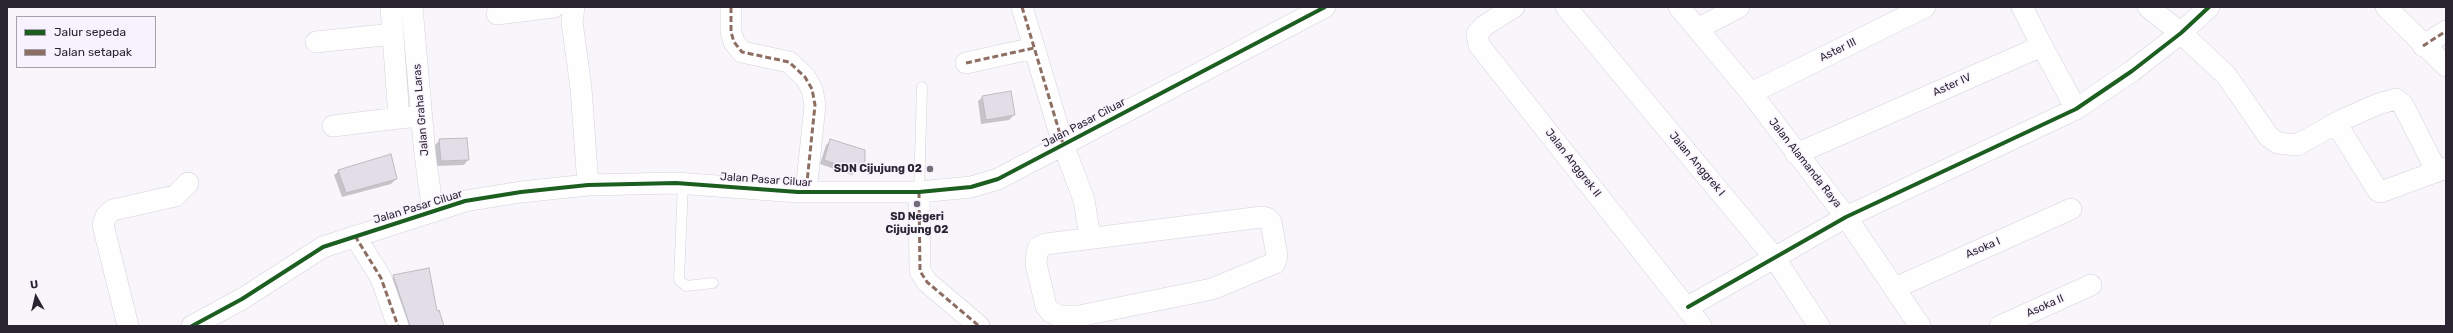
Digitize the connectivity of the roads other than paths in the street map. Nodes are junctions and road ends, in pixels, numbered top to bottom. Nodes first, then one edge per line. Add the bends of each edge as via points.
1 (391, 7) edge
2 (412, 7) edge
3 (554, 7) edge
4 (574, 7) edge
5 (731, 7) edge
6 (1022, 7) edge
7 (1325, 7) edge
8 (1514, 7) edge
9 (1566, 7) edge
10 (1679, 7) edge
11 (1739, 7) edge
12 (1925, 7) edge
13 (2022, 7) edge
14 (2148, 7) edge
15 (2210, 7) edge
16 (2386, 7) edge
17 (497, 14) dead end
18 (1697, 29) junction
19 (2446, 31) edge
20 (2182, 33) junction
21 (393, 34) junction
22 (316, 42) dead end
23 (2042, 46) junction
24 (2424, 46) junction
25 (1034, 48) junction
26 (966, 63) dead end
27 (2446, 66) edge
28 (922, 87) dead end
29 (1751, 93) junction
30 (2076, 109) junction
31 (422, 116) junction
32 (399, 118) junction
33 (2336, 123) junction
34 (333, 126) dead end
35 (1063, 144) junction
36 (1796, 154) junction
37 (2442, 170) edge
38 (188, 183) dead end
39 (683, 183) junction
40 (588, 185) junction
41 (806, 192) junction
42 (919, 192) junction
43 (2071, 209) dead end
44 (433, 212) junction
45 (1846, 217) junction
46 (355, 236) junction
47 (1090, 237) junction
48 (1774, 257) junction
49 (713, 283) dead end
50 (2091, 285) dead end
51 (1895, 288) junction
52 (1688, 308) junction
53 (128, 326) edge
54 (192, 326) edge
55 (398, 326) edge
56 (979, 326) edge
57 (1701, 326) edge
58 (1819, 326) edge
59 (1920, 326) edge
60 (2000, 326) edge

1 - 21 street
2 - 31 street, Jalan Graha Laras
3 - 17 street
4 - 40 street via 572,22 581,88
5 - 41 street via 731,32 734,42 742,52 789,62 805,77 812,89 815,105
6 - 25 street
7 - 35 street, Jalan Pasar Ciluar
8 - 52 street, Jalan Anggrek II via 1484,26 1477,34 1479,45
9 - 48 street, Jalan Anggrek I
10 - 18 street, Jalan Alamanda Raya
11 - 18 street
12 - 29 street, Aster III
13 - 23 street
14 - 20 street
15 - 20 street
16 - 24 street
18 - 29 street, Jalan Alamanda Raya
19 - 24 street
20 - 30 street via 2104,92
20 - 33 street via 2226,75 2269,137 2278,143 2297,145
21 - 22 street
21 - 32 street
23 - 30 street
23 - 36 street, Aster IV
24 - 27 street
25 - 26 street
25 - 35 street
28 - 42 lane
29 - 36 street, Jalan Alamanda Raya
30 - 45 street
31 - 32 street
31 - 44 street, Jalan Graha Laras
32 - 34 street
33 - 37 street via 2378,191 2382,192
33 - 37 street via 2378,104 2396,99
35 - 42 street, Jalan Pasar Ciluar via 998,179 971,187
35 - 47 street via 1084,200
36 - 45 street, Jalan Alamanda Raya
38 - 53 street via 175,196 112,210 106,216 103,225
39 - 40 street, Jalan Pasar Ciluar
39 - 41 street, Jalan Pasar Ciluar
39 - 49 lane via 679,280 686,286
40 - 44 street, Jalan Pasar Ciluar via 473,200
41 - 42 street, Jalan Pasar Ciluar
42 - 56 street via 920,271 928,282
43 - 51 street, Asoka I
44 - 46 street, Jalan Pasar Ciluar
45 - 48 street
45 - 51 street, Jalan Alamanda Raya
46 - 54 street, Jalan Pasar Ciluar via 323,247 242,299
46 - 55 street via 380,278
47 - 47 street via 1046,244 1039,247 1037,252 1036,264 1046,306 1059,316 1079,316 1212,289 1276,261 1271,222 1267,218
48 - 52 street
48 - 58 street, Jalan Anggrek I
50 - 60 street, Asoka II
51 - 59 street, Jalan Alamanda Raya
52 - 57 street, Jalan Anggrek II

